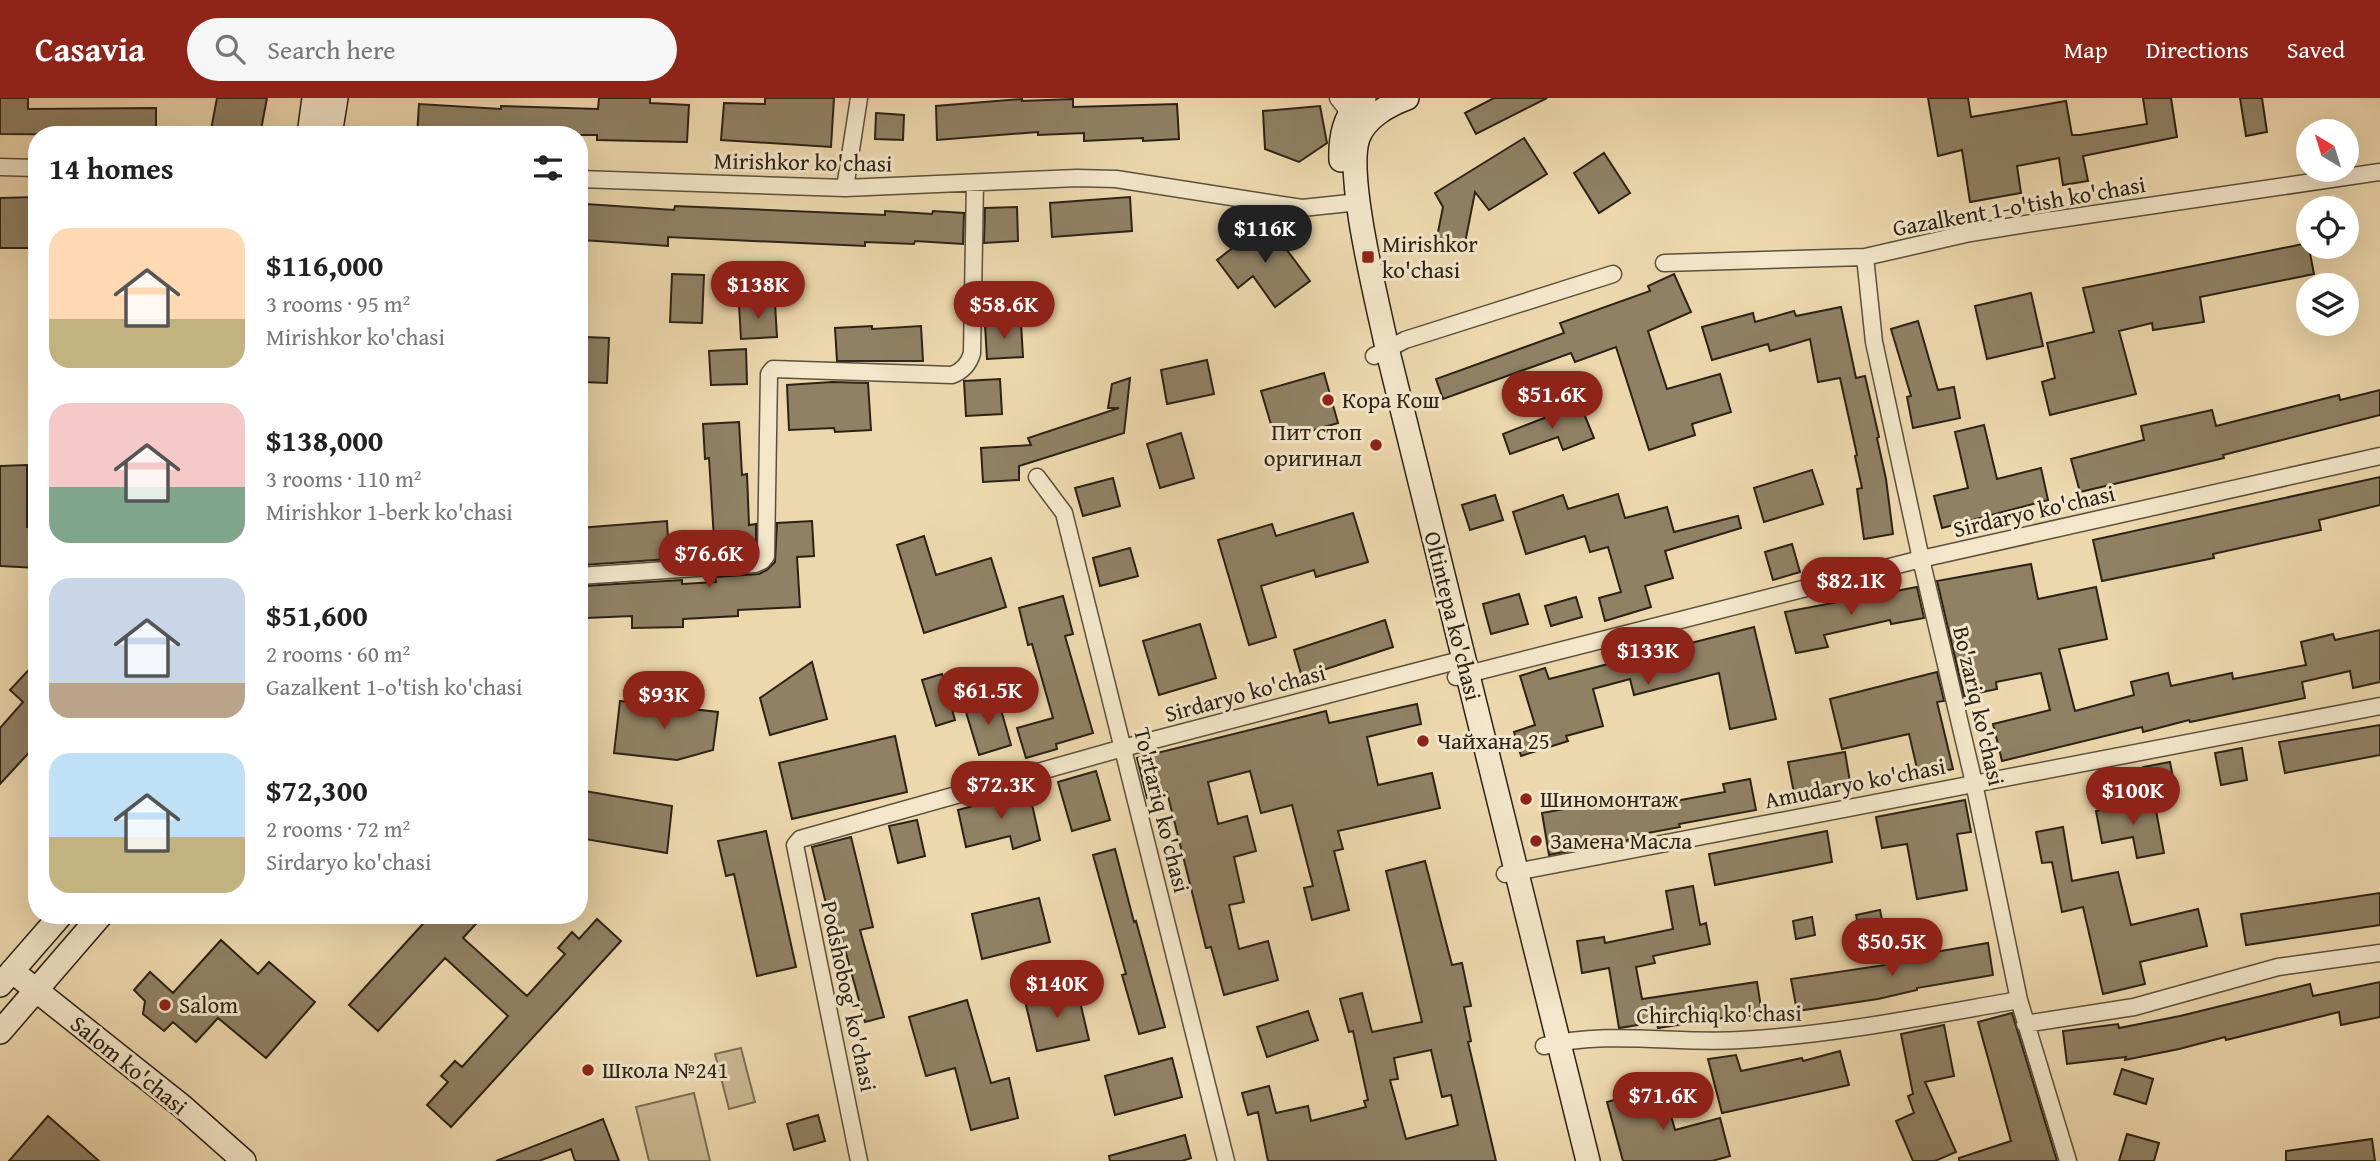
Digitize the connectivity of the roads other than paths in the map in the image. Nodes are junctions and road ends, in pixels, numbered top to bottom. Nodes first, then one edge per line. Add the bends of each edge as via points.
1 (314, 98) edge
2 (336, 98) edge
3 (859, 98) edge
4 (1407, 98) edge
5 (1353, 109) edge
6 (310, 126) edge
7 (331, 126) edge
8 (0, 167) edge
9 (28, 168) edge
10 (2380, 172) edge
11 (588, 179) edge
12 (975, 183) junction
13 (845, 188) junction
14 (1353, 203) junction
15 (1865, 257) junction
16 (1664, 263) dead end
17 (1613, 274) dead end
18 (1381, 352) junction
19 (2380, 456) edge
20 (1037, 477) dead end
21 (1921, 559) junction
22 (588, 575) edge
23 (1460, 668) junction
24 (2380, 706) edge
25 (1123, 748) junction
26 (1974, 783) junction
27 (796, 841) joint
28 (1510, 873) junction
29 (53, 924) edge
30 (93, 924) edge
31 (2380, 953) edge
32 (6, 978) edge
33 (36, 990) junction
34 (2019, 1000) junction
35 (2025, 1024) junction
36 (0, 1032) edge
37 (1551, 1044) junction
38 (244, 1161) edge
39 (859, 1161) edge
40 (1226, 1161) edge
41 (1573, 1161) edge
42 (1588, 1161) edge
43 (2068, 1161) edge

1 - 6 main road
2 - 7 main road
3 - 13 street
4 - 5 main road via 1378,113
5 - 14 main road, Oltintepa ko'chasi via 1340,153
8 - 9 street
10 - 15 street, Gazalkent 1-o'tish ko'chasi via 1970,233
11 - 13 street, Mirishkor ko'chasi
12 - 13 street, Mirishkor ko'chasi
12 - 14 street, Mirishkor ko'chasi via 1116,179 1302,208
12 - 22 street via 972,353 959,373 773,369 769,374 766,556 762,561
14 - 18 main road, Oltintepa ko'chasi
15 - 16 street, Gazalkent 1-o'tish ko'chasi
15 - 21 street, Bo'zariq ko'chasi via 1874,342
17 - 18 street
18 - 23 main road, Oltintepa ko'chasi
19 - 21 street, Sirdaryo ko'chasi
20 - 25 street, To'rtariq ko'chasi via 1064,513
21 - 23 street, Sirdaryo ko'chasi
21 - 26 street, Bo'zariq ko'chasi
23 - 25 street, Sirdaryo ko'chasi
23 - 28 main road, Oltintepa ko'chasi
24 - 26 street, Amudaryo ko'chasi
25 - 27 street, Sirdaryo ko'chasi
25 - 40 street, To'rtariq ko'chasi
26 - 28 street, Amudaryo ko'chasi
26 - 34 street, Bo'zariq ko'chasi
27 - 39 street, Podshobog' ko'chasi
28 - 37 main road, Oltintepa ko'chasi
29 - 32 main road
30 - 33 main road
31 - 35 street via 2278,967 2134,1007
32 - 33 main road, Salom ko'chasi
33 - 36 main road
33 - 38 main road, Salom ko'chasi
34 - 35 street, Bo'zariq ko'chasi
34 - 37 street, Chirchiq ko'chasi via 1809,1035 1737,1040 1584,1038
35 - 43 street, Bo'zariq ko'chasi
37 - 41 main road, Oltintepa ko'chasi
37 - 42 main road, Oltintepa ko'chasi

